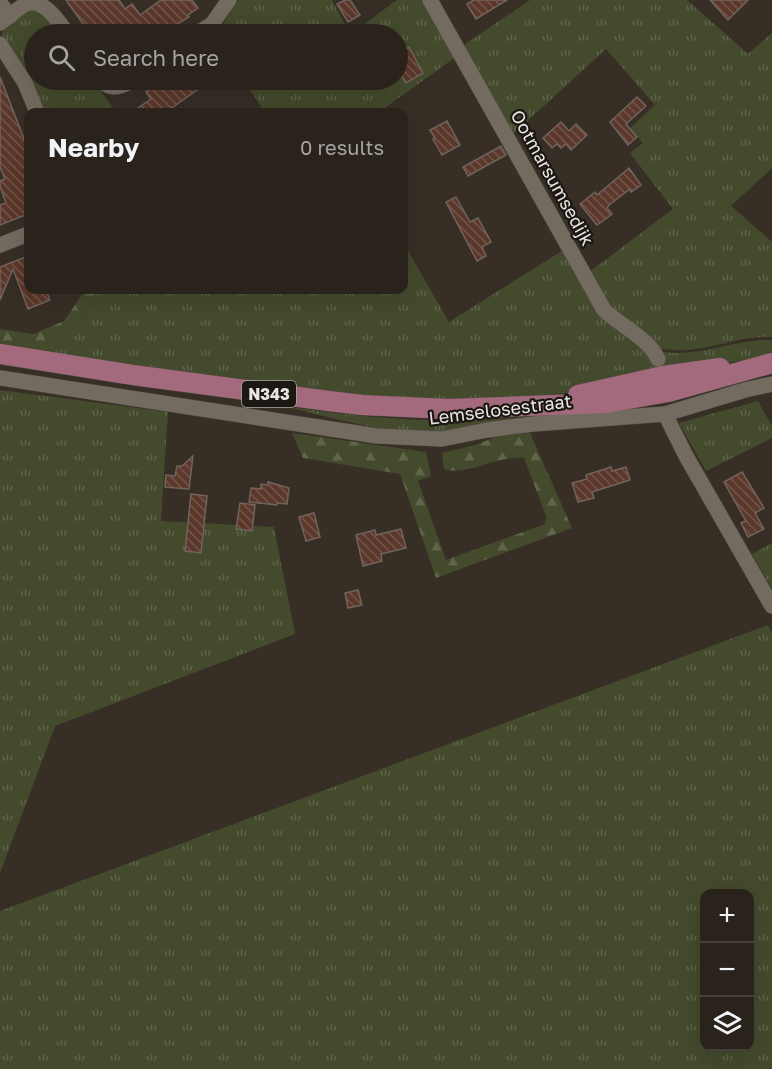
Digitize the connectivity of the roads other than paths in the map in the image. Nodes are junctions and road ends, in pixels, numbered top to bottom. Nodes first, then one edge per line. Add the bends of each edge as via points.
1 (229, 0) edge
2 (430, 0) edge
3 (0, 3) edge
4 (5, 20) edge
5 (60, 24) edge
6 (212, 24) edge
7 (0, 44) edge
8 (24, 81) edge
9 (28, 90) edge
10 (34, 108) edge
11 (24, 236) edge
12 (0, 245) edge
13 (0, 354) edge
14 (658, 359) dead end
15 (769, 364) edge
16 (0, 378) edge
17 (772, 384) edge
18 (665, 414) junction
19 (772, 606) edge

1 - 6 street
2 - 14 street, Ootmarsumsedijk via 604,310 648,344
3 - 4 street
4 - 5 street via 35,2 47,6
7 - 8 street
9 - 10 street
11 - 12 street
13 - 15 main road, N343 via 362,405 449,409 606,403 721,379
16 - 18 street, Lemselosestraat via 376,436 426,440 533,424
17 - 18 street, Lemselosestraat
18 - 19 street

